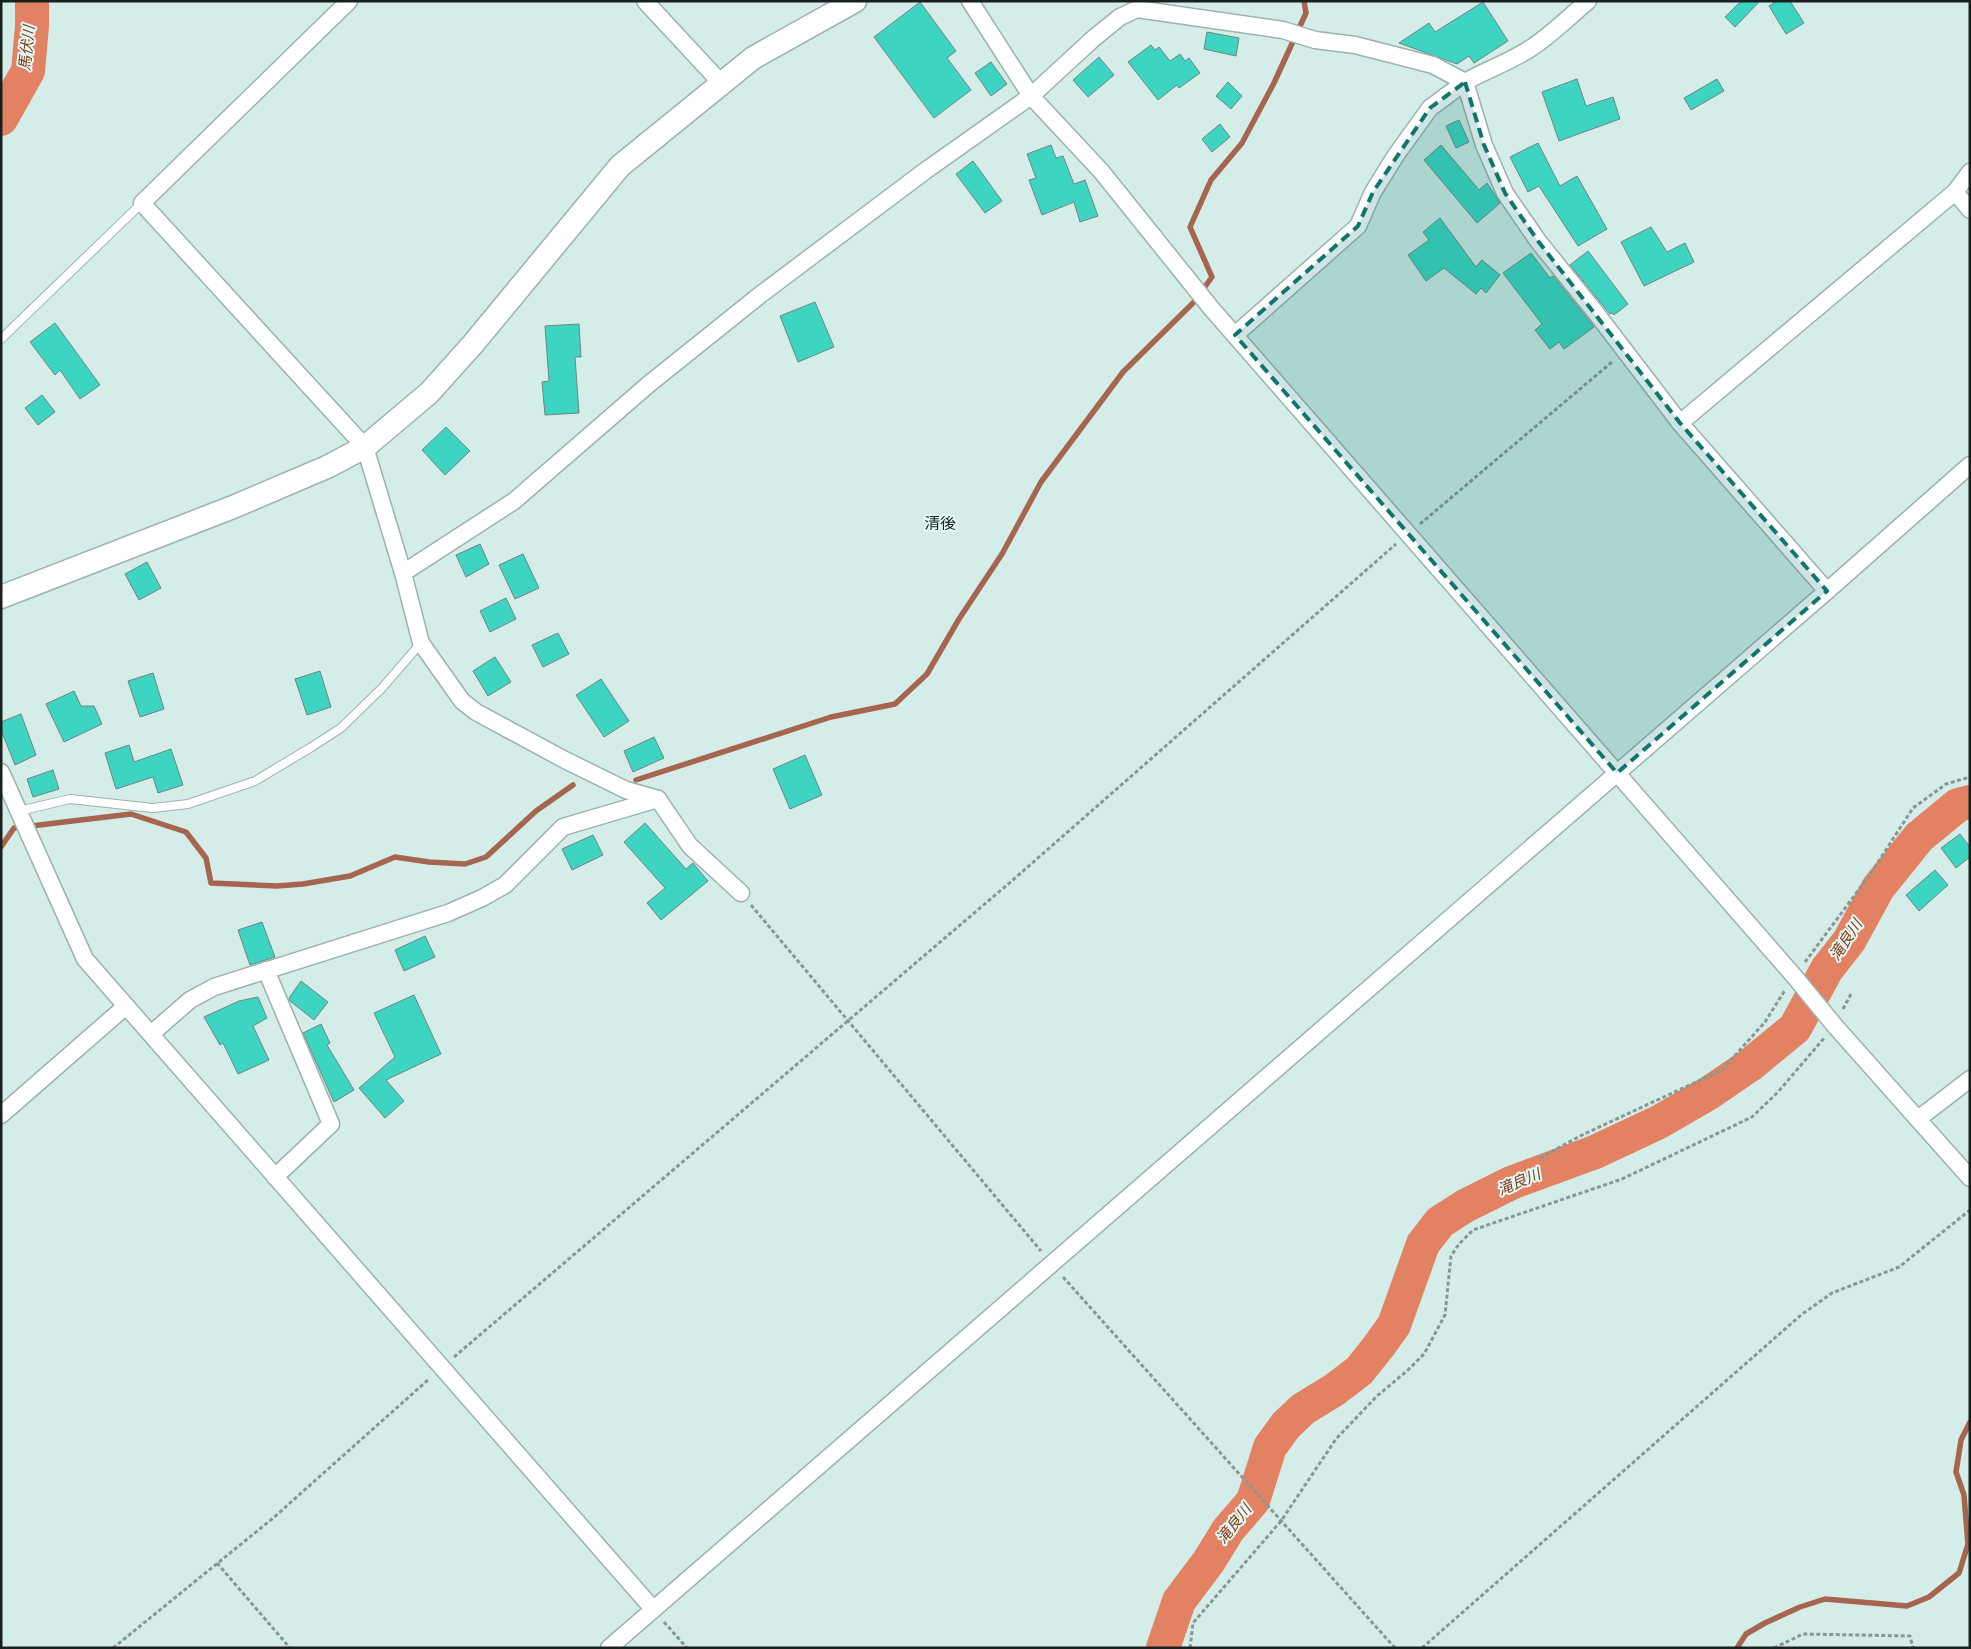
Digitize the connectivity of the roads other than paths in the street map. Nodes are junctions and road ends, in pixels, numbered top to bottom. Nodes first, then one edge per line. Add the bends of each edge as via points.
1 (349, 1) edge
2 (645, 1) edge
3 (854, 1) edge
4 (970, 1) edge
5 (1588, 1) edge
6 (1134, 5) edge
7 (1465, 82) junction
8 (722, 84) junction
9 (1031, 96) junction
10 (1970, 172) edge
11 (1955, 192) junction
12 (142, 204) junction
13 (1970, 210) edge
14 (1235, 335) junction
15 (1, 339) edge
16 (1680, 423) junction
17 (364, 447) junction
18 (1970, 465) edge
19 (403, 572) junction
20 (1827, 591) junction
21 (1, 598) edge
22 (421, 644) junction
23 (1, 772) edge
24 (1617, 773) junction
25 (658, 799) junction
26 (19, 811) junction
27 (741, 894) road end
28 (266, 970) junction
29 (126, 1006) junction
30 (151, 1034) junction
31 (1970, 1079) edge
32 (1, 1115) edge
33 (1918, 1120) junction
34 (275, 1177) junction
35 (1970, 1178) edge
36 (653, 1609) junction
37 (609, 1648) edge

1 - 12 street
2 - 8 street
3 - 8 street via 753,58
4 - 9 street
5 - 7 street via 1531,48
6 - 7 street via 1283,30 1315,40 1355,44 1433,65
6 - 9 street
7 - 14 street via 1424,116 1373,192 1358,226
7 - 16 street via 1484,145 1505,193 1538,241
8 - 17 street via 620,166 429,393
9 - 14 street via 1101,171
9 - 19 street via 760,295 649,384 514,501
10 - 11 street
11 - 13 street
11 - 16 street
12 - 15 lane
12 - 17 street
14 - 24 street
16 - 20 street
17 - 19 street
17 - 21 street via 327,467 233,507
18 - 20 street
19 - 22 street
20 - 24 street
22 - 25 street via 462,701 476,712 626,790
22 - 26 lane via 341,728 255,780 188,804 153,808 70,799
23 - 26 street
24 - 33 street
24 - 36 street
25 - 27 street via 690,846
25 - 28 street via 563,827 504,885 448,913
26 - 29 street via 85,959
28 - 30 street via 214,986 190,1000
28 - 34 street via 331,1124
29 - 30 street
29 - 32 street
30 - 34 street
31 - 33 street
33 - 35 street
34 - 36 street
36 - 37 street

